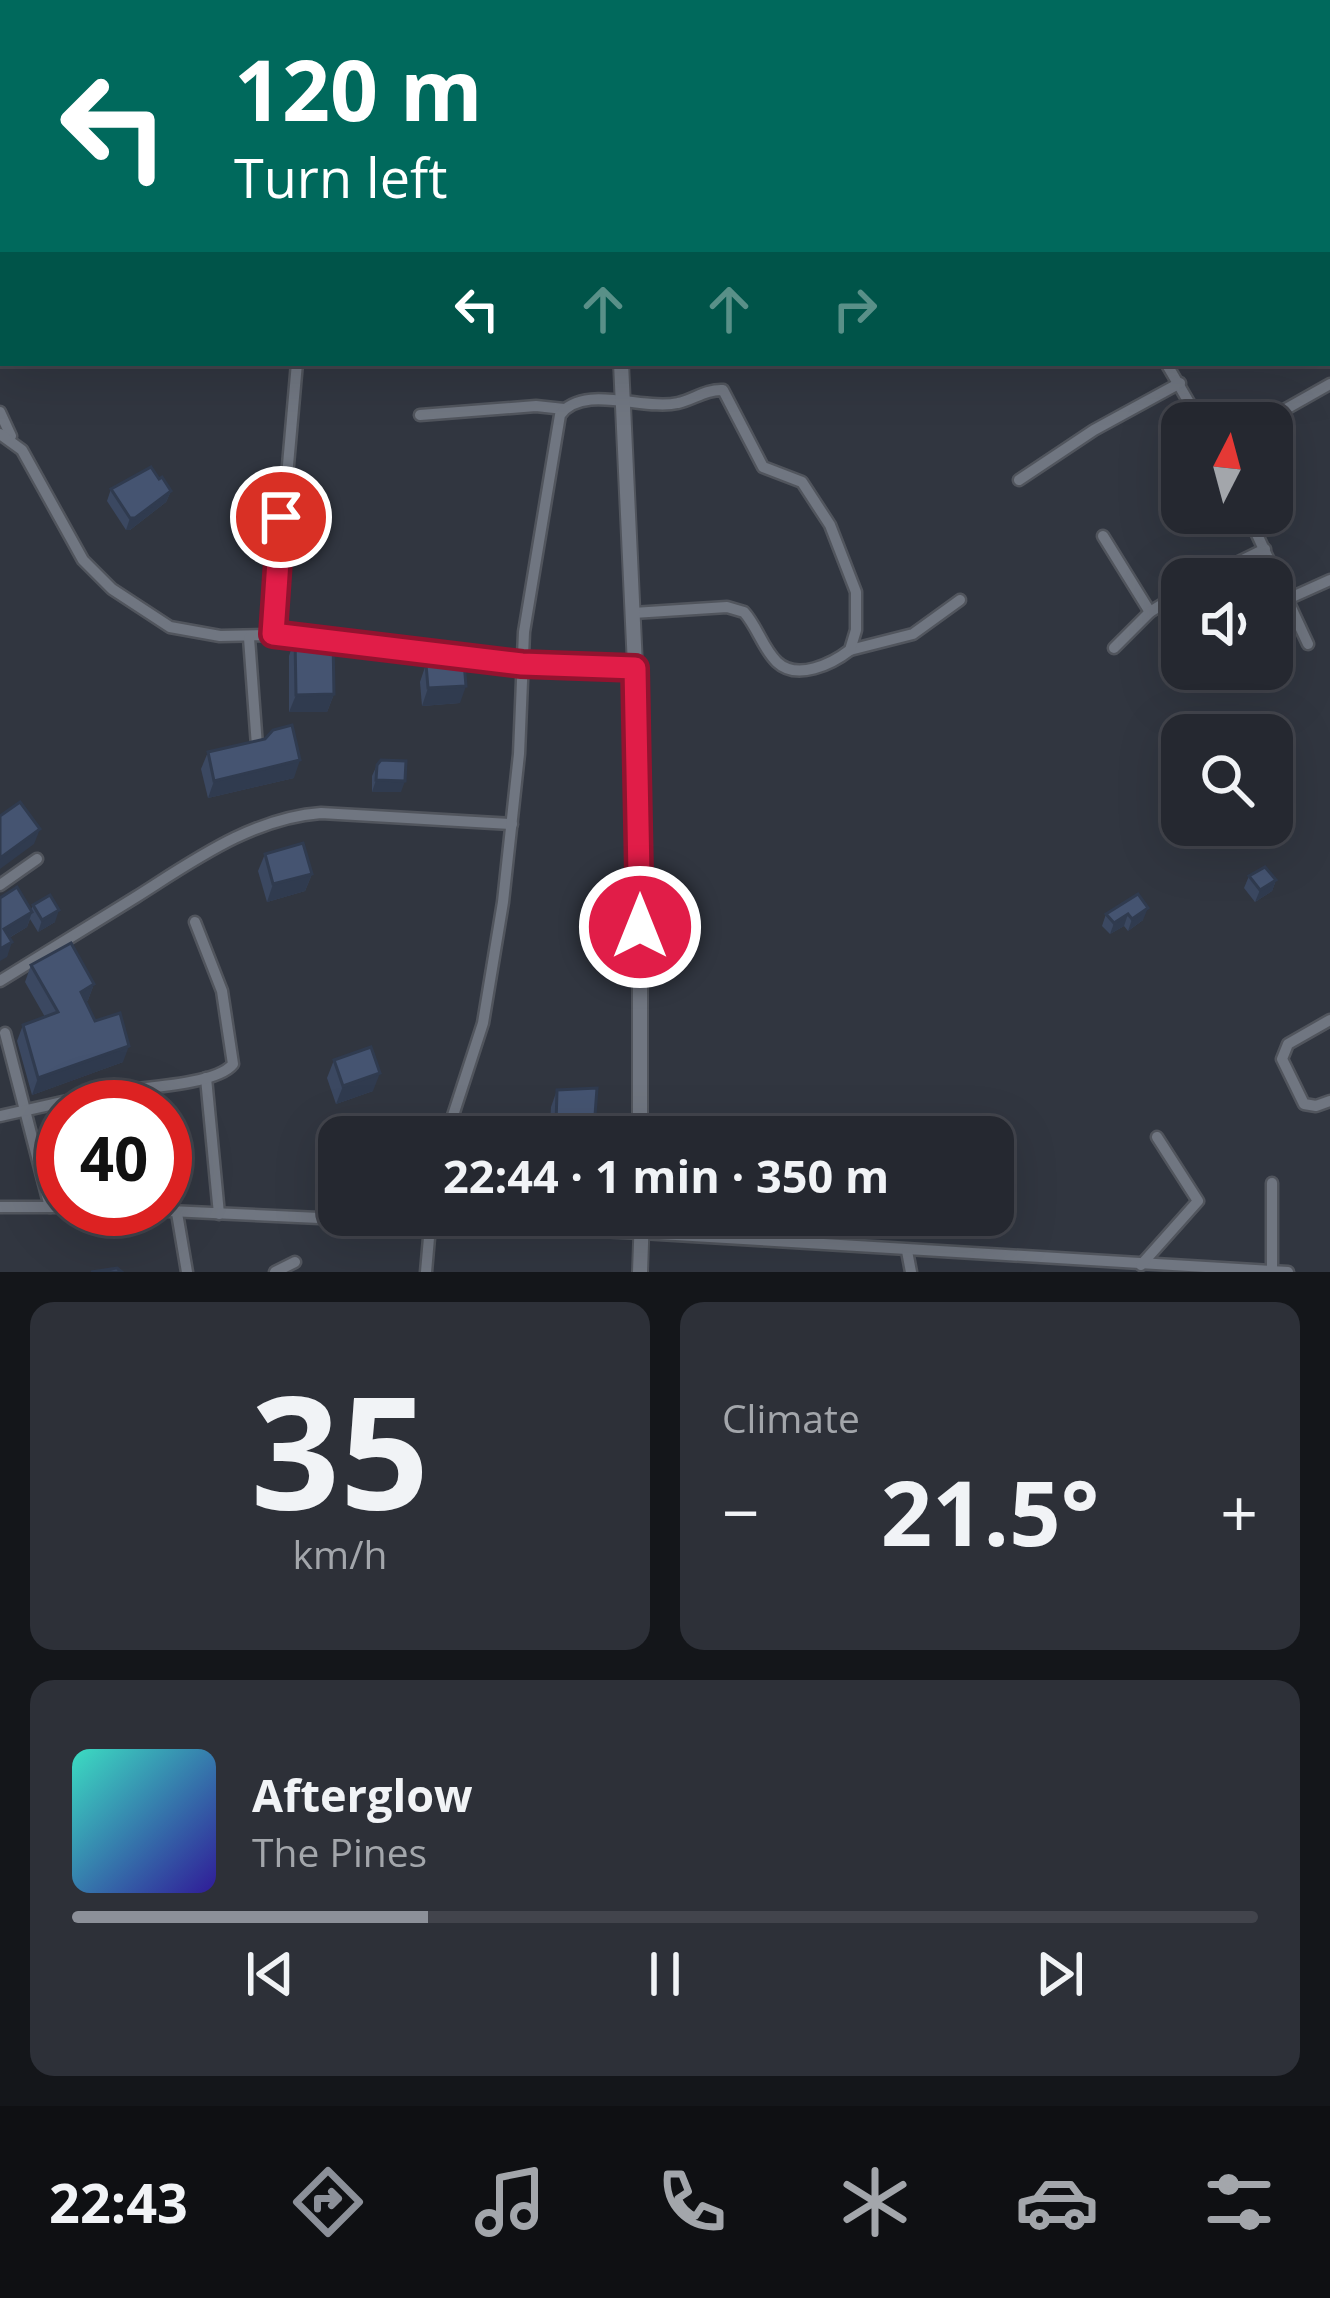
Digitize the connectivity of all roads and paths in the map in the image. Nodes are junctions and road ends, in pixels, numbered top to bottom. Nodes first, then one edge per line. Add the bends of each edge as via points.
1 (297, 366) edge
2 (621, 366) edge
3 (1168, 366) edge
4 (1180, 383) junction
5 (1330, 384) edge
6 (622, 402) junction
7 (1190, 402) edge
8 (1293, 405) edge
9 (564, 409) junction
10 (0, 412) edge
11 (420, 415) dead end
12 (0, 434) edge
13 (13, 440) junction
14 (1019, 480) dead end
15 (1257, 534) edge
16 (1103, 536) dead end
17 (1264, 549) junction
18 (1246, 558) edge
19 (1269, 558) edge
20 (1330, 580) edge
21 (1293, 597) edge
22 (960, 600) dead end
23 (1161, 605) edge
24 (1293, 606) edge
25 (1150, 612) junction
26 (633, 613) junction
27 (273, 634) junction
28 (249, 638) junction
29 (1308, 644) dead end
30 (1114, 648) dead end
31 (850, 650) junction
32 (522, 664) junction
33 (635, 668) junction
34 (257, 746) edge
35 (512, 824) junction
36 (38, 860) dead end
37 (0, 885) edge
38 (195, 922) dead end
39 (0, 981) edge
40 (1330, 1021) edge
41 (5, 1034) dead end
42 (206, 1078) junction
43 (1330, 1101) edge
44 (27, 1110) junction
45 (0, 1116) edge
46 (453, 1116) edge
47 (640, 1116) edge
48 (1157, 1137) dead end
49 (36, 1140) edge
50 (1272, 1183) dead end
51 (36, 1207) edge
52 (0, 1208) edge
53 (192, 1214) edge
54 (219, 1214) junction
55 (318, 1216) edge
56 (181, 1236) edge
57 (429, 1236) edge
58 (642, 1236) edge
59 (686, 1236) edge
60 (907, 1251) junction
61 (295, 1262) dead end
62 (1141, 1265) junction
63 (1272, 1271) edge
64 (187, 1272) edge
65 (275, 1272) edge
66 (426, 1272) edge
67 (640, 1272) edge
68 (911, 1272) edge
69 (1288, 1272) edge

1 - 27 street
2 - 6 street
3 - 4 street
4 - 7 street
4 - 14 street
5 - 8 street
6 - 9 street
6 - 26 street
6 - 31 street via 665,404 726,392 764,467 802,482 830,525 856,592
9 - 11 street
9 - 32 street
10 - 13 street
12 - 13 street
13 - 28 street via 83,560 112,589 170,627
15 - 17 street
16 - 25 street
17 - 18 street
17 - 19 street
20 - 21 street
22 - 31 street via 913,634
23 - 25 street
24 - 29 street
25 - 30 street
26 - 31 street via 744,612 790,669 820,667
26 - 33 street
27 - 28 street
27 - 32 street
28 - 34 street
32 - 33 street
32 - 35 street
33 - 47 street
35 - 39 street via 291,815 200,857
35 - 46 street via 483,1023
36 - 37 street
38 - 42 street via 222,991 234,1055 229,1070
40 - 43 street via 1288,1044 1282,1059 1304,1104
41 - 44 street
42 - 44 street
42 - 54 street
44 - 45 street
44 - 49 street
48 - 62 street via 1198,1201
50 - 63 street
51 - 52 street
53 - 54 street
54 - 55 street
56 - 64 street
57 - 66 street
58 - 67 street
59 - 60 street
60 - 62 street
60 - 68 street
61 - 65 street
62 - 63 street
63 - 69 street

